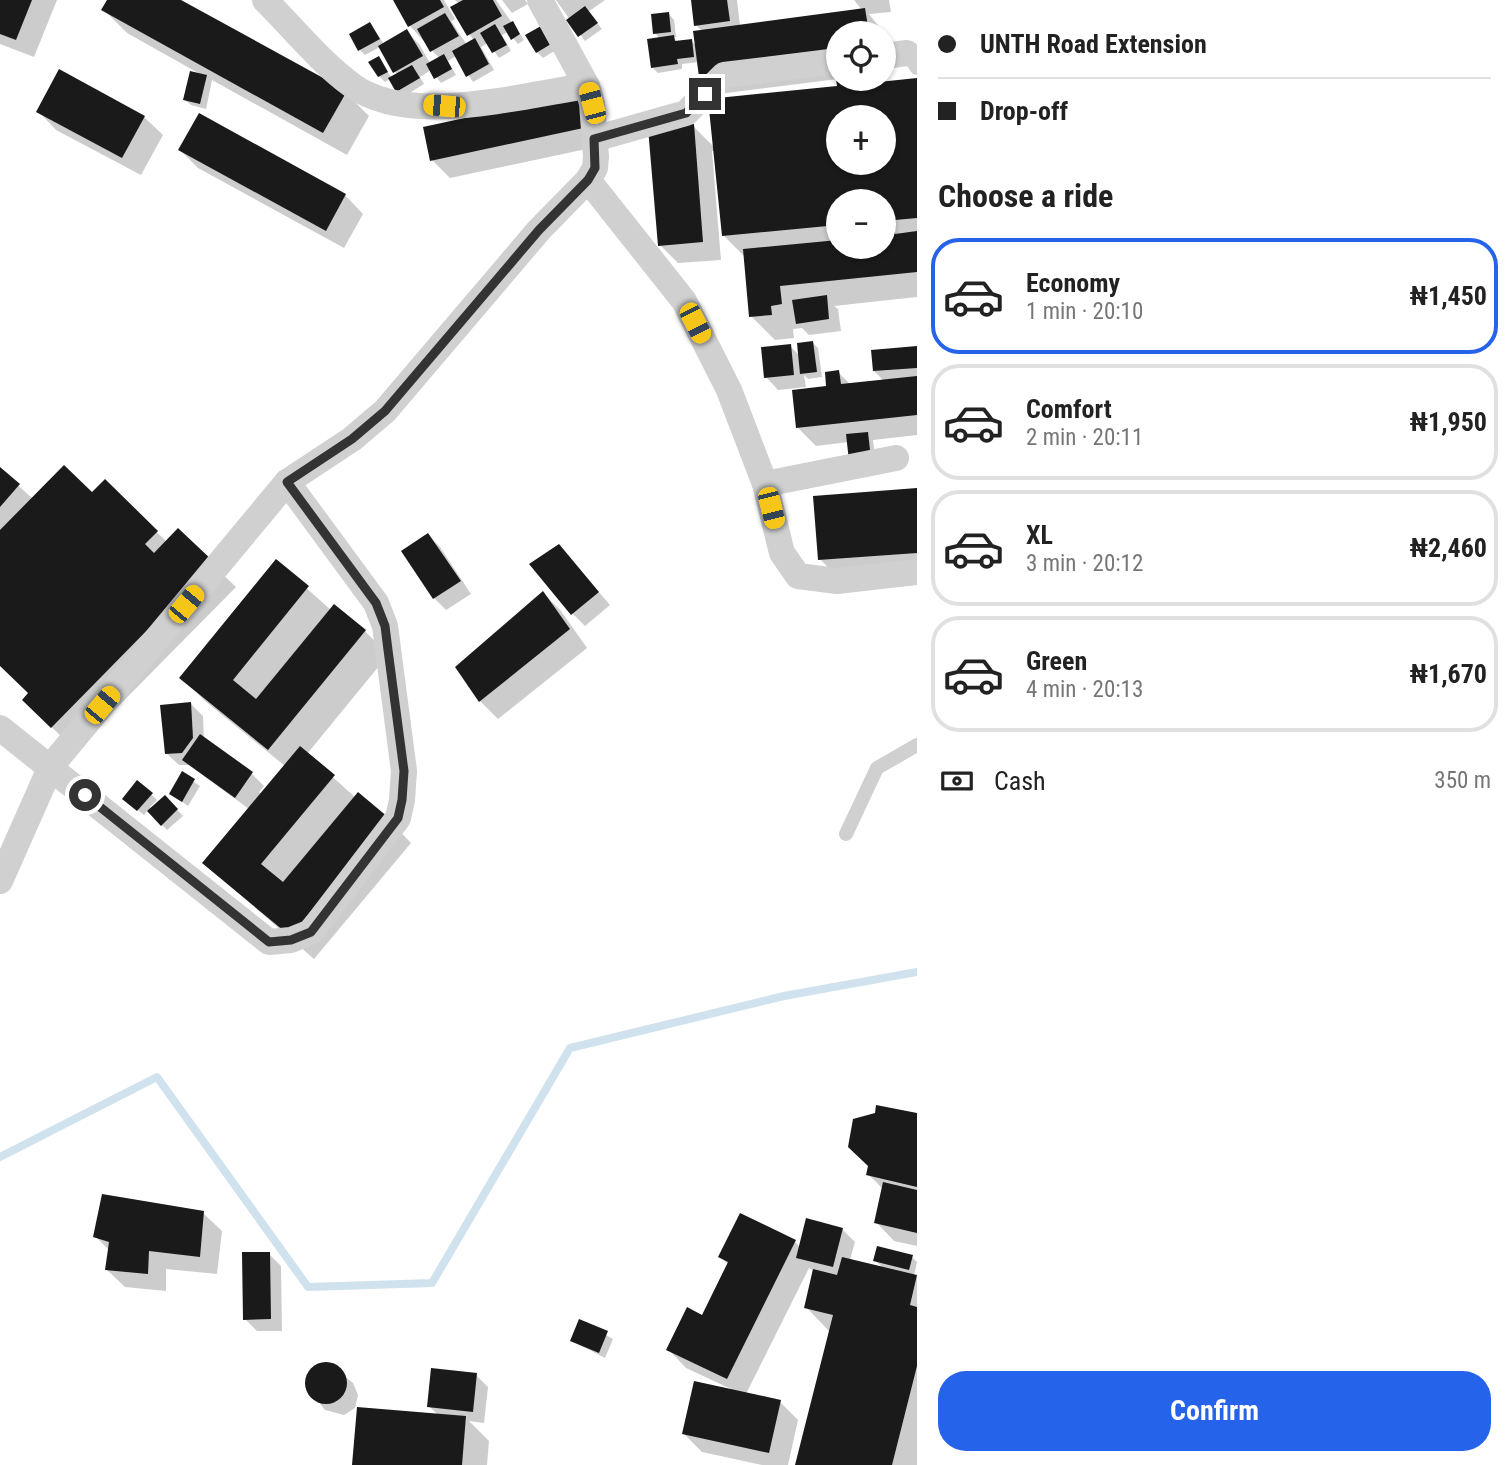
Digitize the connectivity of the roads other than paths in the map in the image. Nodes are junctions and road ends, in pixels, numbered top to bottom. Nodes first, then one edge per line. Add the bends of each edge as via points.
1 (265, 0) edge
2 (540, 0) edge
3 (826, 62) edge
4 (587, 86) junction
5 (594, 139) junction
6 (588, 180) junction
7 (896, 458) dead end
8 (287, 482) junction
9 (765, 484) junction
10 (917, 572) edge
11 (0, 728) edge
12 (917, 745) edge
13 (51, 766) junction
14 (846, 834) dead end
15 (0, 881) edge

1 - 4 street via 353,86 381,102 444,106
2 - 4 street
3 - 5 street via 724,75 686,113
4 - 5 street
5 - 6 street via 595,168
6 - 8 street via 539,230 385,411
6 - 9 street via 684,301 729,390
7 - 9 street
8 - 13 street
8 - 13 street via 376,603 385,626 404,771 398,818 311,932 269,942
9 - 10 street via 782,553 798,576 836,580
11 - 13 street
12 - 14 lane via 877,768
13 - 15 street

